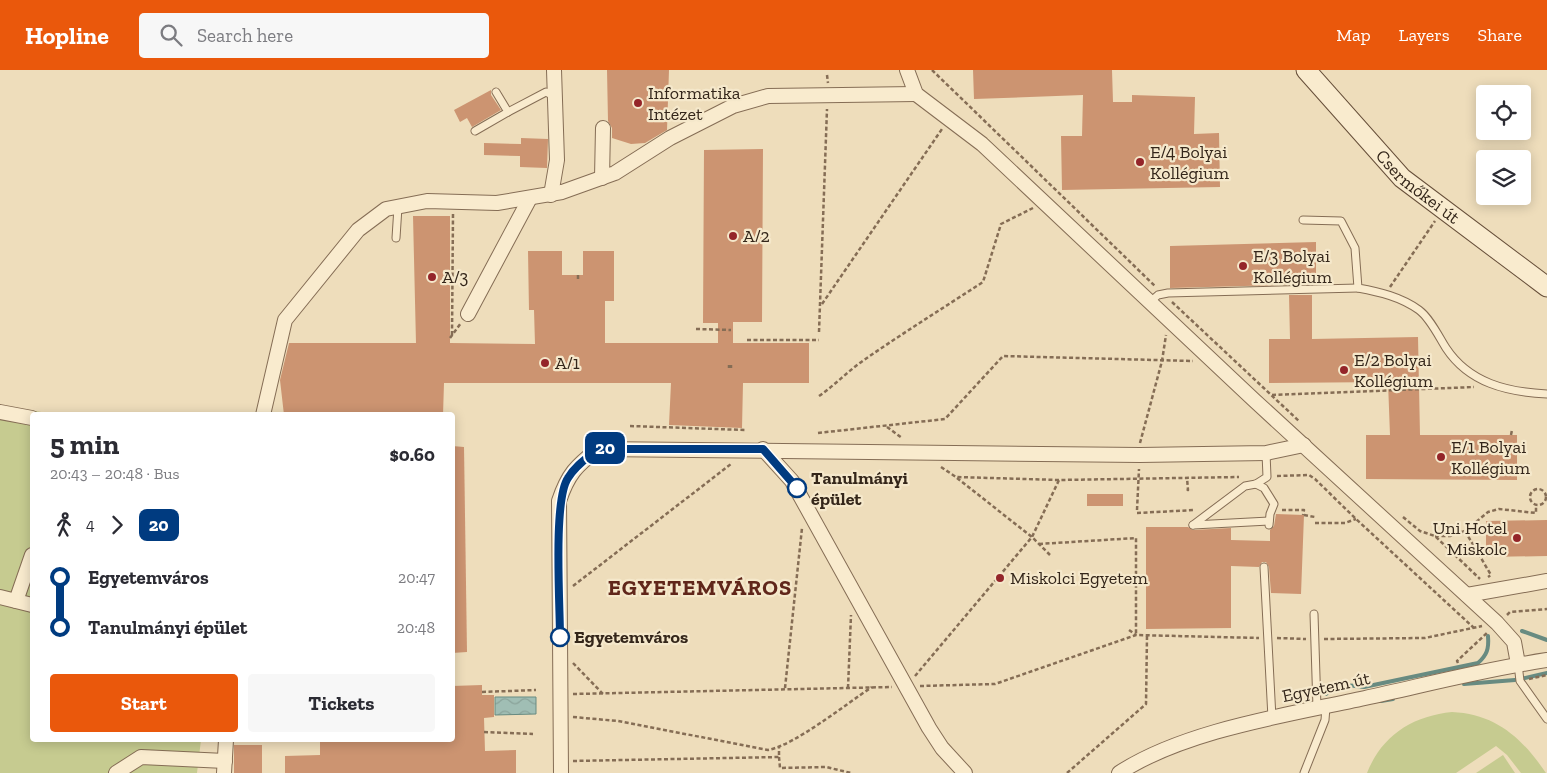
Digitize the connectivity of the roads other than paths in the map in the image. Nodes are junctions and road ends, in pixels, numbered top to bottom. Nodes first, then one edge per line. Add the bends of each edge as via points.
1 (554, 70) edge
2 (907, 70) edge
3 (1306, 70) edge
4 (496, 92) dead end
5 (916, 94) junction
6 (556, 98) junction
7 (508, 112) junction
8 (603, 128) dead end
9 (475, 130) dead end
10 (602, 178) junction
11 (551, 195) junction
12 (530, 198) junction
13 (398, 207) junction
14 (1303, 220) dead end
15 (396, 238) dead end
16 (1547, 287) edge
17 (1358, 288) junction
18 (1149, 303) junction
19 (468, 314) road end
20 (1547, 394) edge
21 (0, 412) edge
22 (264, 412) edge
23 (30, 418) edge
24 (1304, 445) junction
25 (756, 449) junction
26 (1266, 453) junction
27 (1256, 484) junction
28 (30, 561) edge
29 (1264, 567) dead end
30 (1547, 581) edge
31 (1467, 596) junction
32 (0, 597) edge
33 (16, 601) junction
34 (30, 604) edge
35 (1314, 614) dead end
36 (1547, 660) edge
37 (1518, 664) junction
38 (1321, 708) junction
39 (1272, 718) junction
40 (1547, 719) edge
41 (226, 742) edge
42 (224, 767) edge
43 (562, 767) edge
44 (116, 773) edge
45 (965, 773) edge
46 (1119, 773) edge
47 (1304, 773) edge

1 - 6 street
2 - 5 street
3 - 16 main road, Csermőkei út via 1402,178
4 - 7 lane
5 - 10 street via 768,96 733,106
5 - 18 street via 982,144
6 - 7 lane via 546,92
6 - 11 street via 556,160
7 - 9 lane
8 - 10 street
10 - 11 street
11 - 12 street
12 - 13 street via 497,203 427,201
12 - 19 street
13 - 15 lane
13 - 22 street via 386,209 358,230 285,320
14 - 17 lane via 1340,222 1356,248
17 - 18 lane via 1163,294
17 - 20 lane via 1386,293 1421,311 1454,361 1478,378 1516,393
18 - 24 street
21 - 23 street
24 - 26 street
24 - 31 street
25 - 26 street via 924,454
25 - 43 street via 598,449 566,479 559,501
25 - 45 street via 792,481 942,748
26 - 27 lane via 1267,477
27 - 27 lane via 1244,486 1193,524 1269,523 1274,504 1264,488
28 - 33 street
29 - 39 lane
30 - 31 street
31 - 37 street via 1514,642
32 - 33 street
33 - 34 street
35 - 38 lane
36 - 37 street, Egyetem út
37 - 38 street, Egyetem út
37 - 40 lane via 1520,681
38 - 39 street, Egyetem út
38 - 47 lane via 1325,720
39 - 46 street, Egyetem út via 1188,740 1155,752
41 - 42 street
42 - 44 street via 141,757

